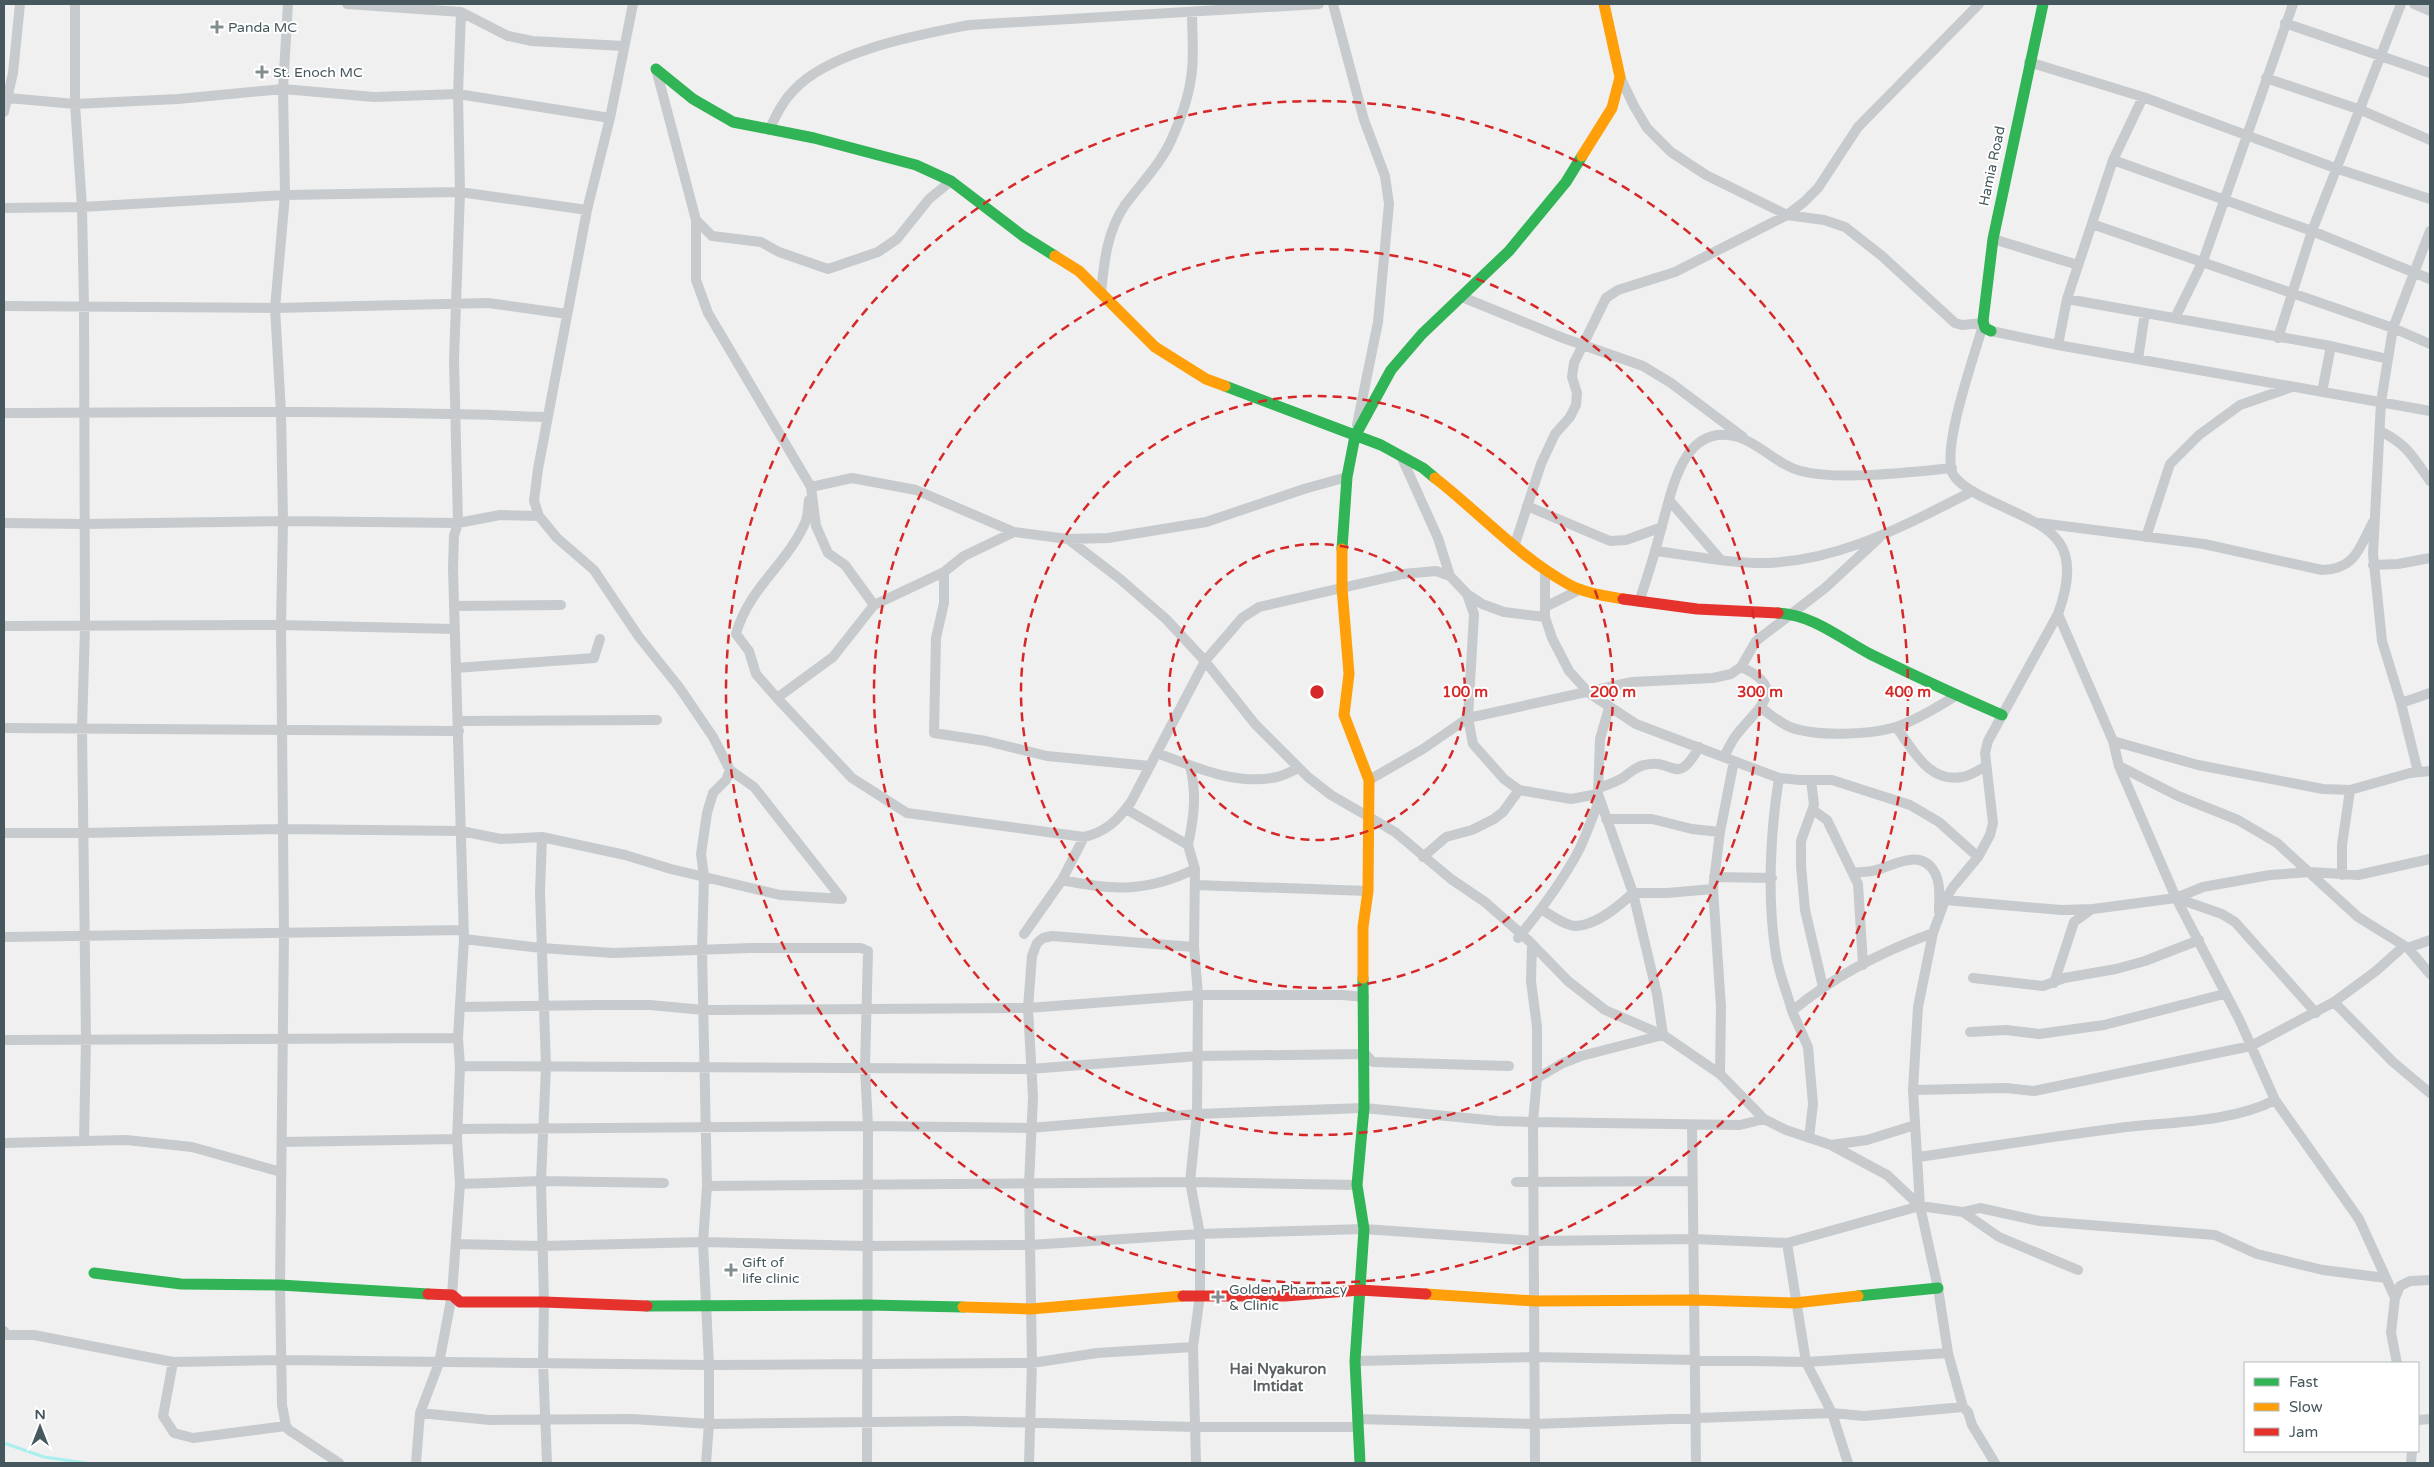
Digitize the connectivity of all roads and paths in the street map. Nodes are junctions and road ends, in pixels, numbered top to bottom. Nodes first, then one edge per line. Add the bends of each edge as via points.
1 (20, 4) edge
2 (75, 4) edge
3 (288, 4) edge
4 (347, 4) edge
5 (633, 4) edge
6 (1319, 4) edge
7 (1333, 4) edge
8 (1604, 4) edge
9 (1979, 4) edge
10 (2043, 4) edge
11 (2293, 4) edge
12 (2401, 4) edge
13 (2414, 4) edge
14 (2430, 11) edge
15 (461, 12) junction
16 (1192, 12) junction
17 (2285, 23) junction
18 (624, 46) junction
19 (2380, 56) junction
20 (2029, 62) junction
21 (656, 69) joint
22 (8, 72) edge
23 (2430, 73) edge
24 (1620, 77) junction
25 (2266, 78) junction
26 (283, 88) junction
27 (458, 94) junction
28 (2144, 97) junction
29 (5, 104) edge
30 (75, 104) junction
31 (2361, 110) junction
32 (610, 118) junction
33 (769, 130) junction
34 (2246, 134) junction
35 (2430, 140) edge
36 (2114, 160) junction
37 (2338, 169) junction
38 (951, 180) junction
39 (460, 192) junction
40 (285, 195) junction
41 (2224, 199) junction
42 (2430, 199) edge
43 (82, 207) junction
44 (4, 208) edge
45 (587, 210) junction
46 (1787, 214) junction
47 (696, 220) junction
48 (2092, 224) junction
49 (2312, 231) junction
50 (2430, 231) edge
51 (1992, 238) junction
52 (2203, 261) junction
53 (2078, 265) junction
54 (2416, 272) junction
55 (2430, 279) edge
56 (1101, 293) junction
57 (2291, 294) junction
58 (1462, 297) junction
59 (2067, 299) junction
60 (455, 305) junction
61 (4, 306) edge
62 (84, 306) junction
63 (275, 308) junction
64 (2145, 313) junction
65 (567, 314) junction
66 (2175, 318) junction
67 (1986, 326) junction
68 (2393, 328) junction
69 (2278, 338) junction
70 (1583, 344) junction
71 (2430, 344) edge
72 (2058, 345) junction
73 (2331, 346) junction
74 (2388, 359) junction
75 (2138, 360) junction
76 (2294, 386) junction
77 (2322, 392) junction
78 (2381, 402) junction
79 (2430, 411) edge
80 (84, 412) junction
81 (281, 412) junction
82 (4, 413) edge
83 (455, 414) junction
84 (547, 418) junction
85 (2380, 431) junction
86 (1355, 436) junction
87 (1749, 442) junction
88 (1401, 456) junction
89 (1952, 468) junction
90 (1347, 477) junction
91 (2430, 481) edge
92 (810, 487) junction
93 (1972, 492) junction
94 (1669, 500) junction
95 (1527, 506) junction
96 (539, 516) junction
97 (283, 520) junction
98 (2375, 520) junction
99 (2039, 522) junction
100 (4, 523) edge
101 (458, 523) junction
102 (84, 524) junction
103 (1662, 527) junction
104 (1014, 532) junction
105 (2146, 537) junction
106 (1879, 538) junction
107 (1068, 539) junction
108 (1514, 548) junction
109 (1655, 551) junction
110 (2430, 558) edge
111 (1720, 559) junction
112 (2373, 565) junction
113 (1545, 569) junction
114 (944, 572) junction
115 (1450, 576) junction
116 (1342, 588) junction
117 (1581, 589) junction
118 (1467, 594) junction
119 (1640, 602) junction
120 (561, 605) dead end
121 (874, 605) junction
122 (454, 606) junction
123 (1545, 612) junction
124 (1790, 614) junction
125 (2058, 614) junction
126 (281, 625) junction
127 (4, 626) edge
128 (85, 627) junction
129 (454, 629) junction
130 (600, 639) dead end
131 (1205, 661) junction
132 (1741, 667) junction
133 (456, 668) junction
134 (1589, 693) junction
135 (2430, 693) edge
136 (1957, 695) junction
137 (777, 698) junction
138 (2401, 703) junction
139 (1609, 708) junction
140 (1761, 708) junction
141 (2002, 715) junction
142 (1468, 718) junction
143 (657, 720) dead end
144 (459, 726) junction
145 (1896, 727) junction
146 (4, 728) edge
147 (82, 728) junction
148 (283, 729) junction
149 (2113, 741) junction
150 (1699, 747) junction
151 (1157, 753) junction
152 (1729, 759) junction
153 (1150, 766) junction
154 (1190, 766) junction
155 (1986, 766) junction
156 (2119, 766) junction
157 (1299, 768) junction
158 (730, 770) junction
159 (2430, 771) edge
160 (2418, 772) junction
161 (1779, 778) junction
162 (1369, 780) junction
163 (1811, 780) junction
164 (1519, 790) junction
165 (2350, 790) junction
166 (1599, 794) junction
167 (1126, 809) junction
168 (1813, 810) junction
169 (1369, 817) junction
170 (1606, 819) junction
171 (282, 829) junction
172 (461, 831) junction
173 (4, 832) edge
174 (1720, 832) junction
175 (82, 833) junction
176 (542, 837) junction
177 (1084, 837) junction
178 (1188, 845) junction
179 (1423, 857) junction
180 (1978, 857) junction
181 (2430, 859) edge
182 (1195, 869) junction
183 (2310, 872) junction
184 (1853, 873) junction
185 (2342, 875) junction
186 (704, 876) junction
187 (1714, 877) junction
188 (1772, 878) junction
189 (1062, 880) junction
190 (1195, 885) junction
191 (1713, 889) junction
192 (1368, 891) junction
193 (1633, 893) junction
194 (2176, 898) junction
195 (1945, 900) junction
196 (1541, 909) junction
197 (2093, 909) junction
198 (1940, 916) junction
199 (284, 933) junction
200 (1933, 933) junction
201 (1024, 934) dead end
202 (85, 935) junction
203 (463, 935) junction
204 (4, 937) edge
205 (1518, 938) dead end
206 (2199, 940) junction
207 (2430, 940) edge
208 (1532, 944) junction
209 (2406, 947) junction
210 (541, 948) junction
211 (1194, 948) junction
212 (702, 950) junction
213 (1863, 965) junction
214 (2430, 974) edge
215 (1973, 978) dead end
216 (2054, 983) junction
217 (1823, 988) junction
218 (1198, 994) junction
219 (2224, 994) junction
220 (1364, 998) junction
221 (2334, 1002) junction
222 (543, 1006) junction
223 (460, 1007) junction
224 (866, 1008) junction
225 (1028, 1008) junction
226 (704, 1010) junction
227 (1792, 1011) junction
228 (2316, 1013) junction
229 (1970, 1032) dead end
230 (1663, 1035) junction
231 (458, 1038) junction
232 (4, 1040) edge
233 (86, 1040) junction
234 (283, 1040) junction
235 (2252, 1046) junction
236 (1365, 1054) junction
237 (1198, 1056) junction
238 (460, 1066) junction
239 (546, 1066) junction
240 (706, 1066) junction
241 (1508, 1066) dead end
242 (865, 1067) junction
243 (1030, 1069) junction
244 (1720, 1074) junction
245 (1537, 1078) junction
246 (1913, 1090) junction
247 (2430, 1094) edge
248 (2275, 1100) junction
249 (1364, 1108) junction
250 (1197, 1114) junction
251 (1764, 1119) junction
252 (1533, 1122) junction
253 (1692, 1125) junction
254 (1915, 1125) junction
255 (868, 1126) junction
256 (706, 1127) junction
257 (542, 1128) junction
258 (1030, 1128) junction
259 (458, 1134) junction
260 (1810, 1138) junction
261 (84, 1141) junction
262 (283, 1142) junction
263 (4, 1143) edge
264 (1831, 1145) junction
265 (1918, 1157) junction
266 (282, 1172) junction
267 (541, 1181) junction
268 (1693, 1181) junction
269 (1190, 1182) junction
270 (1516, 1182) dead end
271 (664, 1183) dead end
272 (1533, 1183) junction
273 (460, 1184) junction
274 (868, 1184) junction
275 (1029, 1184) junction
276 (1357, 1184) junction
277 (707, 1186) junction
278 (1920, 1206) junction
279 (1962, 1212) junction
280 (1364, 1230) junction
281 (1200, 1234) junction
282 (1694, 1239) junction
283 (1535, 1241) junction
284 (704, 1242) junction
285 (1787, 1242) junction
286 (457, 1244) junction
287 (1030, 1245) junction
288 (542, 1246) junction
289 (866, 1246) junction
290 (2078, 1270) dead end
291 (94, 1273) dead end
292 (2386, 1278) junction
293 (2430, 1280) edge
294 (280, 1285) junction
295 (1938, 1288) junction
296 (1360, 1290) junction
297 (452, 1295) junction
298 (1200, 1296) junction
299 (2395, 1298) junction
300 (1695, 1300) junction
301 (1535, 1301) junction
302 (544, 1302) junction
303 (1795, 1303) junction
304 (706, 1305) junction
305 (868, 1306) junction
306 (1031, 1309) junction
307 (4, 1332) edge
308 (1193, 1347) junction
309 (1948, 1353) junction
310 (1534, 1357) junction
311 (1695, 1359) junction
312 (282, 1360) junction
313 (1356, 1361) junction
314 (173, 1362) junction
315 (1806, 1362) junction
316 (2397, 1362) edge
317 (542, 1363) junction
318 (1032, 1363) junction
319 (439, 1364) junction
320 (868, 1364) junction
321 (709, 1365) junction
322 (1963, 1407) junction
323 (1832, 1413) junction
324 (420, 1414) junction
325 (1696, 1419) junction
326 (546, 1420) junction
327 (866, 1422) junction
328 (1029, 1423) junction
329 (1357, 1423) junction
330 (709, 1424) junction
331 (1535, 1424) junction
332 (286, 1426) junction
333 (1195, 1427) junction
334 (339, 1463) edge
335 (416, 1463) edge
336 (547, 1463) edge
337 (706, 1463) edge
338 (867, 1463) edge
339 (1029, 1463) edge
340 (1196, 1463) edge
341 (1360, 1463) edge
342 (1535, 1463) edge
343 (1696, 1463) edge
344 (1848, 1463) edge
345 (1995, 1463) edge

1 - 22 street
2 - 30 street
3 - 26 street
4 - 15 street
5 - 18 street
6 - 16 street
7 - 86 street via 1364,120 1385,176 1389,204 1378,322
8 - 24 street
9 - 46 street via 1858,127 1818,188
10 - 20 street, Hamia Road
11 - 17 street
12 - 19 street
13 - 14 street
15 - 18 street via 508,36 532,41
15 - 27 street
16 - 33 street via 969,25 927,33 847,56 808,77 792,91
16 - 56 street via 1192,70 1186,99 1173,137 1158,165 1125,205 1113,227 1105,250
17 - 19 street
17 - 25 street
18 - 32 street
19 - 23 street
19 - 31 street
20 - 28 street
20 - 51 street, Hamia Road
21 - 33 street via 693,98 733,122
21 - 47 street
22 - 29 street
24 - 46 street via 1647,128 1671,152 1706,176
24 - 58 street via 1612,108 1566,182 1509,252
25 - 31 street
25 - 34 street
26 - 27 street via 374,97
26 - 30 street via 178,99
26 - 40 street
27 - 32 street
27 - 39 street
28 - 34 street
28 - 36 street
29 - 30 street
30 - 43 street
31 - 35 street
31 - 37 street
32 - 45 street
33 - 38 street via 814,138 916,165
34 - 37 street
34 - 41 street
36 - 41 street
36 - 48 street
37 - 42 street
37 - 49 street
38 - 47 street via 929,198 897,239 878,252 828,269 778,252 761,242 712,236
38 - 56 street via 1023,236 1079,270
39 - 40 street
39 - 45 street
39 - 60 street
40 - 43 street
40 - 63 street
41 - 49 street
41 - 52 street
43 - 44 street
43 - 62 street
45 - 65 street
46 - 67 street via 1845,227 1955,323
46 - 70 street via 1675,272 1612,293 1606,298
47 - 92 street via 696,280 708,313
48 - 52 street
48 - 53 street
49 - 54 street
49 - 57 street
50 - 54 street
51 - 53 street
51 - 67 street, Hamia Road
52 - 57 street
52 - 66 street
53 - 59 street
54 - 55 street
54 - 68 street
56 - 86 street via 1154,347 1206,378
57 - 68 street
57 - 69 street
58 - 70 street
58 - 86 street via 1422,334 1391,370
59 - 64 street
59 - 72 street
60 - 63 street
60 - 65 street via 488,303
60 - 83 street
61 - 62 street
62 - 63 street
62 - 80 street
63 - 81 street
64 - 66 street
64 - 75 street
65 - 84 street
66 - 69 street
67 - 72 street
67 - 89 street via 1950,442
68 - 71 street
68 - 74 street
69 - 73 street
70 - 87 street via 1658,374
70 - 95 street via 1572,369 1576,405 1555,434
72 - 75 street
73 - 74 street
73 - 77 street
74 - 78 street
75 - 76 street
76 - 77 street
76 - 105 street via 2240,405 2199,435 2170,464
77 - 78 street
78 - 79 street
78 - 85 street
80 - 81 street
80 - 82 street
80 - 102 street
81 - 83 street
81 - 97 street
83 - 84 street
83 - 101 street
84 - 96 street via 535,488 534,501
85 - 91 street via 2397,439
85 - 98 street
86 - 88 street
86 - 90 street
87 - 89 street via 1801,471 1836,475
87 - 94 street via 1726,435 1712,436 1695,445 1675,478
88 - 108 street via 1423,468 1456,494
88 - 115 street via 1438,538
89 - 93 street via 1952,473
90 - 107 street via 1206,522 1108,538
90 - 116 street via 1342,529
92 - 104 street via 852,478 916,490
92 - 121 street via 816,526 828,553 845,565
92 - 137 street via 806,522 777,566 752,596 736,634 749,651 756,674
93 - 99 street
93 - 106 street
94 - 103 street
94 - 111 street
95 - 103 street via 1610,541 1626,540
95 - 108 street
96 - 101 street via 500,516
96 - 158 street via 557,538 594,570 639,637 679,687 713,737
97 - 101 street
97 - 102 street
97 - 126 street
98 - 105 street via 2351,561 2336,570 2322,570 2204,544
98 - 112 street
99 - 105 street
99 - 125 street via 2053,534 2065,557 2066,591
100 - 102 street
101 - 122 street via 454,536
102 - 128 street
103 - 109 street
104 - 107 street
104 - 114 street via 964,556
106 - 111 street via 1804,559 1754,563
106 - 124 street via 1825,588
107 - 131 street via 1166,619
108 - 113 street
109 - 111 street
109 - 119 street
110 - 112 street
112 - 138 street via 2382,641
113 - 117 street
113 - 123 street
114 - 121 street
114 - 153 street via 944,603 936,638 934,733 1047,756
115 - 116 street via 1436,571 1420,571
115 - 118 street
116 - 131 street via 1259,607 1242,618
116 - 162 street via 1349,674 1344,715
117 - 119 street
117 - 123 street
118 - 123 street via 1504,612
118 - 142 street via 1474,614
119 - 124 street
120 - 122 street
121 - 137 street via 834,657
122 - 129 street
123 - 134 street via 1552,638 1569,671
124 - 132 street via 1756,641
124 - 136 street via 1830,629 1870,653
125 - 141 street
125 - 149 street
126 - 128 street
126 - 129 street
126 - 148 street
127 - 128 street
128 - 147 street
129 - 133 street
130 - 133 street via 594,658
131 - 151 street
131 - 157 street via 1255,724
132 - 134 street via 1731,674 1713,678 1632,682
132 - 140 street via 1755,673 1767,686
133 - 144 street
134 - 139 street
134 - 142 street
135 - 138 street
136 - 141 street
136 - 145 street
137 - 177 street via 852,778 907,813
138 - 160 street
139 - 150 street via 1636,724
139 - 166 street via 1600,739
140 - 145 street via 1788,727 1810,732
140 - 152 street via 1736,735
141 - 155 street via 1988,741
142 - 162 street
142 - 164 street via 1473,744 1504,779
143 - 144 street
144 - 148 street
144 - 172 street
145 - 155 street via 1931,772 1948,778 1964,777
146 - 147 street
147 - 148 street
147 - 175 street
148 - 171 street
149 - 156 street
149 - 165 street via 2198,765 2323,789
150 - 152 street
150 - 166 street via 1686,768 1680,770 1647,764 1636,767
151 - 153 street
151 - 154 street
152 - 161 street
152 - 174 street
153 - 167 street
154 - 157 street via 1254,779 1278,777
154 - 178 street via 1195,804
155 - 180 street via 1993,823 1986,846
156 - 183 street via 2178,796 2249,826 2277,843
156 - 194 street
157 - 169 street via 1319,787
158 - 186 street via 714,793 707,813 701,854
158 - 186 street via 754,787 842,899 780,895
159 - 160 street
160 - 165 street
161 - 163 street
161 - 188 street via 1774,806
162 - 169 street
163 - 168 street
163 - 180 street via 1832,780 1910,805 1939,822
164 - 166 street via 1571,799
164 - 179 street via 1503,812 1472,830 1446,837
165 - 185 street via 2342,845
166 - 170 street
166 - 196 street via 1580,848
167 - 177 street via 1118,820 1099,834
167 - 178 street
168 - 184 street via 1827,820
168 - 217 street via 1801,841 1801,866 1805,910
169 - 179 street via 1395,832
169 - 192 street
170 - 174 street via 1652,819
170 - 193 street
171 - 172 street
171 - 175 street
171 - 199 street
172 - 176 street via 501,839
172 - 203 street
173 - 175 street
174 - 187 street
175 - 202 street
176 - 186 street
176 - 210 street
177 - 189 street
178 - 182 street
179 - 208 street via 1485,902
180 - 195 street
181 - 185 street via 2363,874
182 - 189 street via 1175,879 1142,888 1088,886
182 - 190 street
183 - 185 street
183 - 194 street via 2270,875 2203,887
183 - 209 street via 2358,917
184 - 198 street via 1873,871 1903,859 1918,860 1930,866 1936,874
184 - 213 street via 1858,884
186 - 212 street
187 - 188 street
187 - 191 street
188 - 227 street via 1776,957
189 - 201 street
190 - 192 street
190 - 211 street
191 - 193 street
191 - 244 street via 1721,1007
192 - 220 street via 1363,927
193 - 196 street via 1602,916 1575,926
193 - 230 street via 1657,994
194 - 197 street
194 - 206 street
194 - 228 street via 2222,914 2235,922
195 - 197 street via 2061,910
195 - 198 street
196 - 205 street
197 - 216 street via 2074,922
198 - 200 street
199 - 202 street
199 - 203 street
199 - 234 street
200 - 213 street
200 - 246 street via 1918,1007
202 - 204 street
202 - 233 street
203 - 210 street
203 - 223 street
206 - 216 street via 2145,961 2064,978
206 - 219 street
207 - 209 street
208 - 230 street via 1568,981 1605,1010
208 - 245 street
209 - 214 street
209 - 221 street
210 - 212 street via 613,953
210 - 222 street
211 - 218 street
211 - 225 street via 1052,936 1043,938 1037,943 1032,956
212 - 224 street via 866,949 869,955
212 - 226 street
213 - 217 street
215 - 216 street via 2043,986
217 - 227 street
218 - 220 street
218 - 225 street
218 - 237 street
219 - 229 street via 2104,1025 2039,1034 2006,1030
219 - 235 street
220 - 236 street
221 - 228 street
221 - 247 street
222 - 223 street
222 - 226 street via 650,1005
222 - 239 street
223 - 231 street
224 - 225 street
224 - 226 street
224 - 242 street
225 - 243 street
226 - 240 street
227 - 260 street via 1808,1047 1813,1104
228 - 235 street
230 - 244 street
230 - 245 street via 1582,1056
231 - 234 street
231 - 238 street
232 - 233 street
233 - 234 street
233 - 261 street
234 - 262 street
235 - 246 street via 2034,1091 2006,1088
235 - 248 street
236 - 237 street
236 - 241 street via 1372,1062
236 - 249 street
237 - 243 street
237 - 250 street
238 - 239 street
238 - 259 street
239 - 240 street
239 - 257 street
240 - 242 street
240 - 256 street
242 - 243 street
242 - 255 street
243 - 258 street via 1033,1097
244 - 251 street
245 - 252 street
246 - 254 street
248 - 265 street via 2230,1114 2194,1120 2070,1134
248 - 292 street via 2359,1219
249 - 250 street
249 - 252 street via 1498,1122
249 - 276 street
250 - 258 street
250 - 269 street
251 - 253 street via 1740,1125
251 - 260 street
252 - 253 street
252 - 272 street
253 - 268 street
254 - 264 street via 1867,1140
254 - 265 street
255 - 256 street
255 - 258 street
255 - 274 street
256 - 257 street
256 - 277 street
257 - 259 street
257 - 267 street
258 - 275 street
259 - 262 street
259 - 273 street
260 - 264 street
261 - 263 street
261 - 266 street via 126,1140 192,1147
262 - 266 street
264 - 278 street via 1887,1175
265 - 278 street
266 - 294 street
267 - 271 street
267 - 273 street
267 - 288 street
268 - 272 street
268 - 282 street
269 - 275 street
269 - 276 street
269 - 281 street
270 - 272 street
272 - 283 street
273 - 286 street
274 - 275 street
274 - 277 street
274 - 289 street
275 - 287 street
276 - 280 street
277 - 284 street
278 - 279 street
278 - 285 street
278 - 295 street
279 - 290 street via 1999,1237
279 - 292 street via 1980,1208 2039,1222 2215,1235 2257,1254 2323,1270
280 - 281 street
280 - 283 street
280 - 296 street
281 - 287 street
281 - 298 street
282 - 283 street
282 - 285 street
282 - 300 street
283 - 301 street
284 - 288 street
284 - 289 street
284 - 304 street
285 - 303 street
286 - 288 street
286 - 297 street
287 - 289 street
287 - 306 street
288 - 302 street
289 - 305 street
291 - 294 street via 181,1284
292 - 299 street
293 - 299 street via 2410,1281 2400,1286
294 - 297 street
294 - 312 street
295 - 303 street
295 - 309 street
296 - 298 street via 1285,1296
296 - 301 street
296 - 313 street
297 - 302 street via 460,1302
297 - 319 street
298 - 306 street
298 - 308 street
299 - 316 street via 2392,1333
300 - 301 street
300 - 303 street
300 - 311 street
301 - 310 street
302 - 304 street via 616,1306
302 - 317 street
303 - 315 street
304 - 305 street
304 - 321 street
305 - 306 street
305 - 320 street
306 - 318 street
307 - 314 street via 6,1335 34,1335
308 - 318 street via 1096,1353
308 - 333 street
309 - 315 street
309 - 322 street
310 - 311 street
310 - 313 street
310 - 331 street
311 - 315 street
311 - 325 street
312 - 314 street
312 - 319 street
312 - 332 street via 282,1406
313 - 329 street
314 - 332 street via 163,1416 174,1433 193,1438
315 - 323 street
317 - 319 street
317 - 321 street
317 - 326 street
318 - 320 street
318 - 328 street
319 - 324 street
320 - 321 street
320 - 327 street
321 - 330 street
322 - 323 street via 1864,1416
322 - 345 street
323 - 325 street
323 - 344 street
324 - 326 street via 490,1420
324 - 335 street
325 - 331 street
325 - 343 street
326 - 330 street via 633,1418
326 - 336 street
327 - 328 street
327 - 330 street
327 - 338 street
328 - 333 street
328 - 339 street
329 - 331 street
329 - 333 street
329 - 341 street
330 - 337 street
331 - 342 street
332 - 334 street via 303,1441
333 - 340 street

